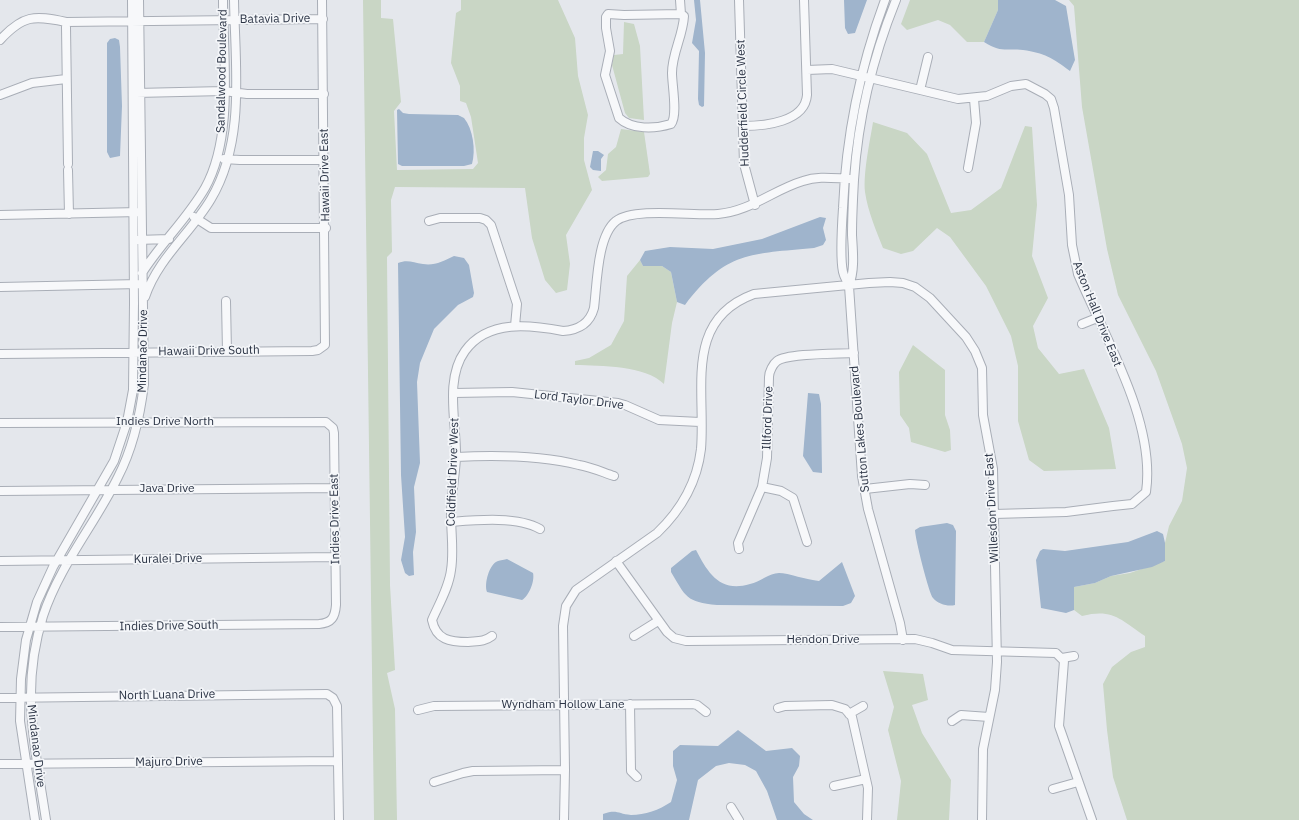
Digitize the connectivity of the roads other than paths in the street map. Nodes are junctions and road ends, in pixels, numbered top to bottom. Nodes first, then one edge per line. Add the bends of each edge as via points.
1 (132, 0) edge
2 (139, 0) edge
3 (223, 0) edge
4 (234, 0) edge
5 (322, 0) edge
6 (680, 0) edge
7 (740, 0) edge
8 (804, 0) edge
9 (885, 0) edge
10 (896, 0) edge
11 (681, 14) junction
12 (323, 19) junction
13 (223, 20) junction
14 (234, 20) junction
15 (26, 21) junction
16 (135, 22) junction
17 (66, 27) junction
18 (0, 40) edge
19 (928, 57) dead end
20 (807, 70) junction
21 (860, 77) junction
22 (66, 79) junction
23 (871, 79) junction
24 (920, 90) junction
25 (224, 91) junction
26 (136, 93) junction
27 (235, 93) junction
28 (324, 94) junction
29 (0, 95) edge
30 (974, 99) junction
31 (743, 126) junction
32 (218, 158) junction
33 (228, 159) junction
34 (324, 160) junction
35 (968, 168) dead end
36 (844, 179) junction
37 (854, 179) junction
38 (755, 205) junction
39 (137, 212) junction
40 (188, 213) junction
41 (69, 214) junction
42 (0, 215) edge
43 (197, 220) junction
44 (429, 221) dead end
45 (326, 228) junction
46 (138, 239) junction
47 (167, 239) junction
48 (181, 239) junction
49 (142, 273) junction
50 (147, 284) junction
51 (134, 285) junction
52 (849, 286) junction
53 (0, 287) edge
54 (226, 301) dead end
55 (1097, 318) junction
56 (1082, 324) dead end
57 (515, 326) junction
58 (322, 348) joint
59 (133, 352) junction
60 (145, 352) junction
61 (227, 352) junction
62 (854, 353) junction
63 (0, 354) edge
64 (454, 392) junction
65 (127, 422) junction
66 (138, 422) junction
67 (700, 422) junction
68 (0, 423) edge
69 (329, 424) joint
70 (456, 457) junction
71 (614, 476) dead end
72 (925, 485) dead end
73 (762, 486) junction
74 (334, 488) junction
75 (112, 489) junction
76 (865, 489) junction
77 (98, 490) junction
78 (0, 491) edge
79 (994, 514) junction
80 (451, 522) junction
81 (540, 529) dead end
82 (806, 542) dead end
83 (738, 549) dead end
84 (336, 557) junction
85 (57, 560) junction
86 (70, 560) junction
87 (0, 561) edge
88 (616, 561) junction
89 (335, 616) joint
90 (658, 621) junction
91 (29, 627) junction
92 (40, 627) junction
93 (0, 628) edge
94 (492, 636) dead end
95 (634, 636) dead end
96 (903, 640) junction
97 (997, 651) junction
98 (1074, 656) dead end
99 (1063, 660) junction
100 (20, 697) junction
101 (30, 697) junction
102 (0, 698) edge
103 (630, 704) junction
104 (564, 705) junction
105 (863, 706) dead end
106 (778, 708) dead end
107 (418, 710) dead end
108 (706, 712) dead end
109 (849, 714) junction
110 (989, 717) junction
111 (952, 721) dead end
112 (338, 761) junction
113 (0, 764) edge
114 (26, 764) junction
115 (37, 764) junction
116 (565, 770) junction
117 (637, 777) dead end
118 (866, 779) junction
119 (434, 782) dead end
120 (1078, 782) junction
121 (834, 786) dead end
122 (1053, 789) dead end
123 (731, 806) dead end
124 (35, 820) edge
125 (46, 820) edge
126 (339, 820) edge
127 (564, 820) edge
128 (739, 820) edge
129 (867, 820) edge
130 (982, 820) edge
131 (1092, 820) edge

1 - 16 street, Mindanao Drive
2 - 16 street, Mindanao Drive
3 - 13 street, Sandalwood Boulevard
4 - 14 street, Sandalwood Boulevard
5 - 12 street, Hawaii Drive East
6 - 11 street
7 - 31 street, Hudderfield Circle West
8 - 20 street
9 - 21 street, Sutton Lakes Boulevard
10 - 23 street, Sutton Lakes Boulevard
11 - 11 street via 606,16 610,51 605,75 622,121 642,127 656,127 674,121 672,72 683,28 684,16
12 - 14 street, Batavia Drive
12 - 28 street, Hawaii Drive East
13 - 14 street, Batavia Drive
13 - 16 street, Batavia Drive
13 - 25 street, Sandalwood Boulevard
14 - 27 street, Sandalwood Boulevard
15 - 16 street via 34,16 66,22
15 - 17 street
15 - 18 street via 12,27
16 - 17 street via 124,26
16 - 26 street, Mindanao Drive
17 - 22 street
19 - 24 street
20 - 21 street via 827,68
20 - 31 street via 807,95 804,108 800,112 770,124
21 - 23 street
21 - 36 street, Sutton Lakes Boulevard
22 - 29 street via 32,83
22 - 41 street
23 - 24 street
23 - 37 street, Sutton Lakes Boulevard via 861,125
24 - 30 street via 958,99
25 - 26 street
25 - 27 street
25 - 32 street, Sandalwood Boulevard via 224,124
26 - 39 street, Mindanao Drive
27 - 28 street
27 - 33 street, Sandalwood Boulevard via 234,126
28 - 34 street, Hawaii Drive East
30 - 35 street via 976,123
30 - 55 street, Aston Hall Drive East via 1020,84 1041,90 1051,99 1069,195 1074,259
31 - 38 street, Hudderfield Circle West via 745,174
32 - 33 street
32 - 40 street, Sandalwood Boulevard via 205,188
33 - 34 street
33 - 43 street, Sandalwood Boulevard via 215,191
34 - 45 street, Hawaii Drive East
36 - 37 street, Coldfield Drive West
36 - 38 street, Coldfield Drive West via 813,178 802,181
36 - 52 street, Sutton Lakes Boulevard via 843,271
37 - 52 street, Sutton Lakes Boulevard via 854,272
38 - 57 street, Coldfield Drive West via 735,212 716,214 639,214 623,217 610,228 603,242 594,308 588,321 571,331
39 - 41 street
39 - 46 street, Mindanao Drive
40 - 43 street
40 - 47 street, Sandalwood Boulevard
41 - 42 street
43 - 45 street via 211,228
43 - 48 street, Sandalwood Boulevard
44 - 57 street via 440,218 480,218 491,225 517,304
45 - 58 street, Hawaii Drive East via 327,340
46 - 47 street
46 - 49 street, Mindanao Drive
46 - 51 street, Mindanao Drive
47 - 48 street
47 - 49 street, Sandalwood Boulevard
48 - 50 street, Sandalwood Boulevard
49 - 50 street, Mindanao Drive
49 - 51 street, Sandalwood Boulevard
50 - 51 street
50 - 60 street, Mindanao Drive via 144,301
51 - 53 street
51 - 59 street, Mindanao Drive
52 - 62 street, Sutton Lakes Boulevard
52 - 67 street, Willesdon Drive East via 766,291 743,298 726,309 716,320 704,345
52 - 79 street, Willesdon Drive East via 890,282 915,287 930,298 966,337 975,351 982,368 984,415 991,452
54 - 61 street
55 - 56 street
55 - 79 street, Aston Hall Drive East via 1124,380 1143,433 1148,473 1146,492 1132,504 1066,512
57 - 64 street, Coldfield Drive West via 491,332 465,351 456,370
58 - 61 street, Hawaii Drive South via 312,351
59 - 60 street, Hawaii Drive South
59 - 63 street, Hawaii Drive South
59 - 65 street, Mindanao Drive via 133,390
60 - 61 street, Hawaii Drive South
60 - 66 street, Mindanao Drive via 144,384
62 - 73 street, Illford Drive via 790,357 774,364 769,377 767,458
62 - 76 street, Sutton Lakes Boulevard via 857,422
64 - 67 street, Lord Taylor Drive via 512,392 625,404 659,420
64 - 70 street, Coldfield Drive West
65 - 66 street, Indies Drive North
65 - 68 street, Indies Drive North
65 - 77 street, Mindanao Drive via 114,460
66 - 69 street, Indies Drive North via 319,420
66 - 75 street, Mindanao Drive via 129,453
67 - 88 street, Willesdon Drive East via 701,449 696,471 682,505 657,533
69 - 74 street, Indies Drive East via 334,433
70 - 71 street via 532,458 579,464
70 - 80 street, Coldfield Drive West
72 - 76 street
73 - 82 street via 781,491 793,498
73 - 83 street, Illford Drive via 738,543
74 - 75 street, Java Drive
74 - 84 street, Indies Drive East
75 - 77 street, Java Drive
75 - 86 street, Mindanao Drive
76 - 96 street, Sutton Lakes Boulevard
77 - 78 street, Java Drive
77 - 85 street, Mindanao Drive
79 - 97 street, Willesdon Drive East
80 - 81 street via 514,521
80 - 94 street, Coldfield Drive West via 452,568 432,620 433,626 436,633 451,642 485,641
84 - 86 street, Kuralei Drive
84 - 89 street, Indies Drive East
85 - 86 street, Kuralei Drive
85 - 87 street, Kuralei Drive
85 - 91 street, Mindanao Drive
86 - 92 street, Mindanao Drive via 52,594
88 - 90 street, Hendon Drive
88 - 104 street, Willesdon Drive East via 581,586 566,606 563,626
89 - 92 street, Indies Drive South via 327,623 319,624
90 - 95 street
90 - 96 street, Hendon Drive via 670,636 686,641
91 - 92 street, Indies Drive South
91 - 93 street, Indies Drive South
91 - 100 street, Mindanao Drive
92 - 101 street, Mindanao Drive via 32,667
96 - 97 street, Hendon Drive via 926,641 952,650
97 - 99 street, Hendon Drive via 1056,653
97 - 110 street, Willesdon Drive East via 995,690
98 - 99 street
99 - 120 street via 1059,726
100 - 101 street, North Luana Drive
100 - 102 street, North Luana Drive
100 - 114 street, Mindanao Drive via 20,721
101 - 112 street, North Luana Drive via 327,694 333,698 337,706
101 - 115 street, Mindanao Drive
103 - 104 street, Wyndham Hollow Lane
103 - 108 street, Wyndham Hollow Lane via 697,705
103 - 117 street via 631,771
104 - 107 street, Wyndham Hollow Lane via 434,706
104 - 116 street, Willesdon Drive East
105 - 109 street
106 - 109 street via 832,704 845,709
109 - 118 street via 852,717
110 - 111 street via 961,716
110 - 130 street, Willesdon Drive East via 983,749
112 - 115 street, Majuro Drive
112 - 126 street
113 - 114 street, Majuro Drive
114 - 115 street, Majuro Drive
114 - 124 street, Mindanao Drive
115 - 125 street, Mindanao Drive
116 - 119 street via 473,771
116 - 127 street, Willesdon Drive East
118 - 121 street
118 - 129 street
120 - 122 street
120 - 131 street
123 - 128 street

